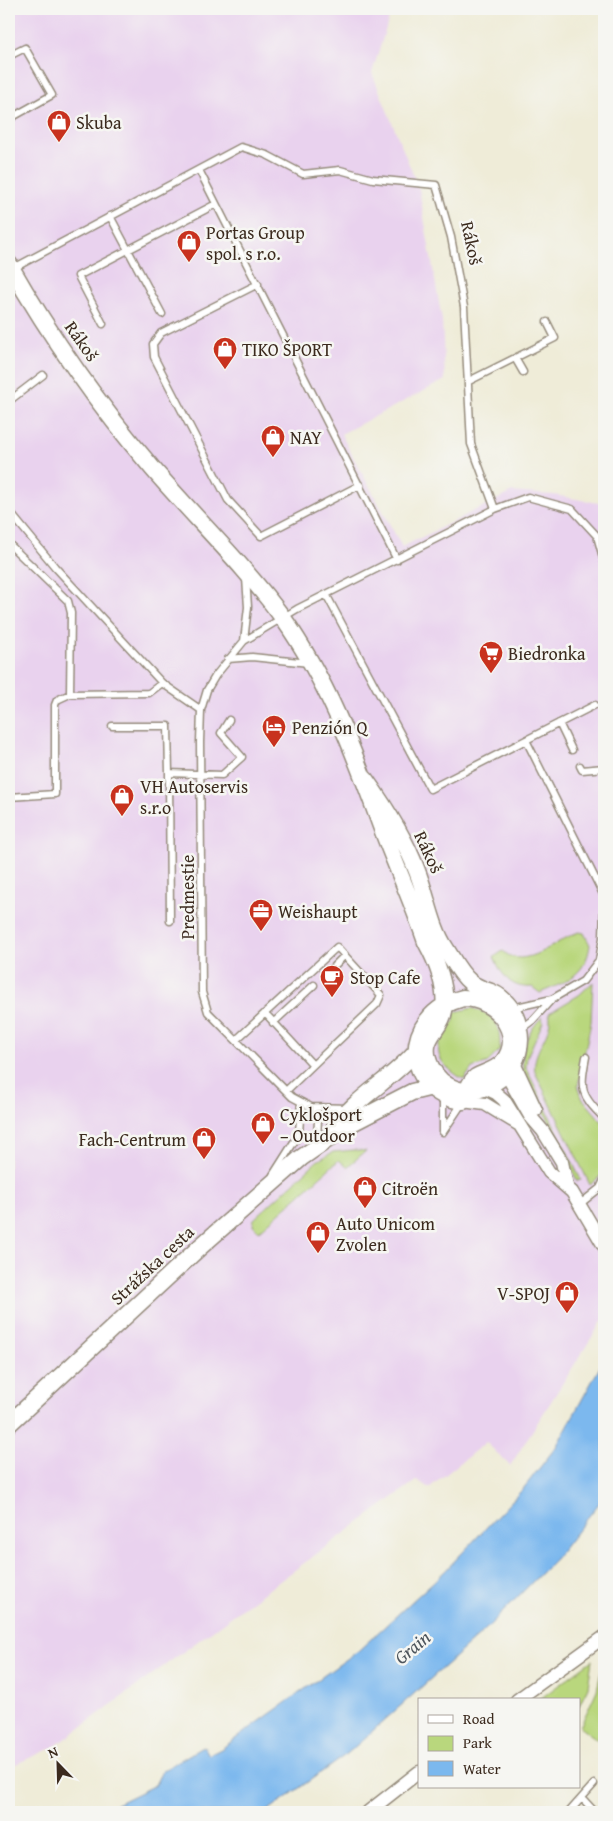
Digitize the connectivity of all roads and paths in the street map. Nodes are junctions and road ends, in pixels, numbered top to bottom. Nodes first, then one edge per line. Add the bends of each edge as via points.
1 (9, 56) edge
2 (9, 120) edge
3 (199, 170) junction
4 (216, 204) junction
5 (110, 216) junction
6 (127, 252) junction
7 (10, 267) edge
8 (258, 284) junction
9 (162, 314) dead end
10 (547, 322) dead end
11 (102, 324) dead end
12 (515, 358) junction
13 (523, 372) dead end
14 (43, 375) dead end
15 (469, 381) junction
16 (9, 401) edge
17 (360, 485) junction
18 (495, 509) junction
19 (9, 512) edge
20 (9, 544) edge
21 (397, 560) junction
22 (604, 561) edge
23 (246, 574) junction
24 (327, 596) junction
25 (283, 619) junction
26 (244, 641) junction
27 (228, 659) junction
28 (310, 663) junction
29 (162, 684) junction
30 (70, 694) junction
31 (595, 705) dead end
32 (201, 710) junction
33 (229, 720) dead end
34 (559, 723) junction
35 (112, 726) dead end
36 (526, 740) junction
37 (572, 750) dead end
38 (580, 766) dead end
39 (604, 768) edge
40 (169, 774) junction
41 (201, 774) junction
42 (365, 779) junction
43 (9, 797) edge
44 (604, 896) edge
45 (604, 908) edge
46 (170, 921) dead end
47 (444, 947) junction
48 (345, 955) junction
49 (332, 968) dead end
50 (314, 985) dead end
51 (470, 998) junction
52 (552, 999) junction
53 (438, 1009) junction
54 (504, 1010) junction
55 (265, 1013) junction
56 (273, 1023) junction
57 (520, 1030) junction
58 (236, 1040) junction
59 (416, 1051) junction
60 (586, 1057) dead end
61 (313, 1065) junction
62 (508, 1066) junction
63 (434, 1084) junction
64 (485, 1088) junction
65 (286, 1091) junction
66 (466, 1096) junction
67 (302, 1102) junction
68 (311, 1107) junction
69 (350, 1116) junction
70 (604, 1118) edge
71 (518, 1124) junction
72 (322, 1143) junction
73 (604, 1180) edge
74 (567, 1186) junction
75 (265, 1188) junction
76 (580, 1204) junction
77 (604, 1246) edge
78 (9, 1424) edge
79 (604, 1637) edge
80 (520, 1698) edge
81 (418, 1773) edge
82 (594, 1784) dead end
83 (582, 1798) junction
84 (368, 1812) edge
85 (569, 1812) edge
86 (595, 1812) edge

1 - 2 lane via 25,48 52,95
3 - 4 lane
3 - 5 lane
3 - 15 lane, Rákoš via 241,147 267,155 302,174 340,170 373,179 436,185 452,237 464,307
4 - 6 lane
4 - 8 lane
5 - 6 lane
5 - 7 lane
6 - 9 lane
6 - 11 lane via 78,276
7 - 23 street, Rákoš via 102,404 151,467
8 - 17 lane
8 - 17 lane via 161,332 154,344 154,357 228,500 261,536
10 - 12 lane via 555,338
12 - 13 lane
12 - 15 lane
14 - 16 lane
15 - 18 lane, Rákoš via 471,444
17 - 21 lane
18 - 21 lane
18 - 22 lane via 528,497 572,509 597,536
19 - 29 lane
20 - 30 lane via 68,601 71,613
21 - 24 lane
23 - 25 street, Rákoš
23 - 26 lane via 248,608
24 - 25 lane
24 - 36 lane via 430,789
25 - 26 lane, Predmestie
25 - 28 street, Rákoš
26 - 27 lane, Predmestie
27 - 28 lane via 252,657
27 - 32 lane, Predmestie via 207,690
28 - 42 street, Rákoš via 337,714
29 - 30 lane via 149,693
29 - 32 lane
30 - 43 lane via 63,696 55,705 56,794
31 - 34 lane
32 - 41 lane, Predmestie
33 - 41 lane via 221,733 242,757 222,776
34 - 36 lane
34 - 37 lane
35 - 40 lane via 168,726
36 - 44 lane
38 - 39 lane via 582,770
40 - 41 lane
40 - 46 lane
41 - 58 lane, Predmestie via 202,992 208,1012
42 - 47 street, Rákoš via 380,800 416,868
42 - 53 street, Rákoš via 435,960
45 - 52 lane via 602,949 593,970 583,981
47 - 51 street, Rákoš via 454,981
47 - 54 street, Rákoš via 468,980 492,993
48 - 49 lane
48 - 55 lane via 337,947
48 - 61 lane via 381,995 377,1004
50 - 56 lane
51 - 53 street
51 - 54 street
52 - 54 lane
52 - 57 lane
53 - 59 street via 421,1028
53 - 63 street via 442,1018 432,1032 427,1050
54 - 57 street
54 - 62 street via 509,1032
55 - 56 lane
55 - 58 lane
56 - 61 lane
57 - 62 street via 519,1050
58 - 65 lane, Predmestie
59 - 63 street
59 - 69 street, Strážska cesta
60 - 70 lane via 582,1089
61 - 65 lane
62 - 64 street
62 - 66 street via 476,1077
62 - 74 street via 530,1116 562,1162
63 - 66 street via 456,1088
63 - 66 lane via 443,1132
63 - 69 street, Strážska cesta via 388,1092
64 - 66 street
64 - 71 street via 504,1100
65 - 67 lane, Predmestie
66 - 71 street
67 - 68 lane, Predmestie
67 - 75 lane via 300,1134
68 - 69 lane, Predmestie
68 - 72 lane via 318,1119
69 - 72 street, Strážska cesta
71 - 74 street via 550,1172
72 - 75 street, Strážska cesta
73 - 76 lane via 600,1188
74 - 76 street
75 - 78 street, Strážska cesta
76 - 77 street
79 - 80 street
81 - 84 street
82 - 83 lane
83 - 85 lane
83 - 86 lane

